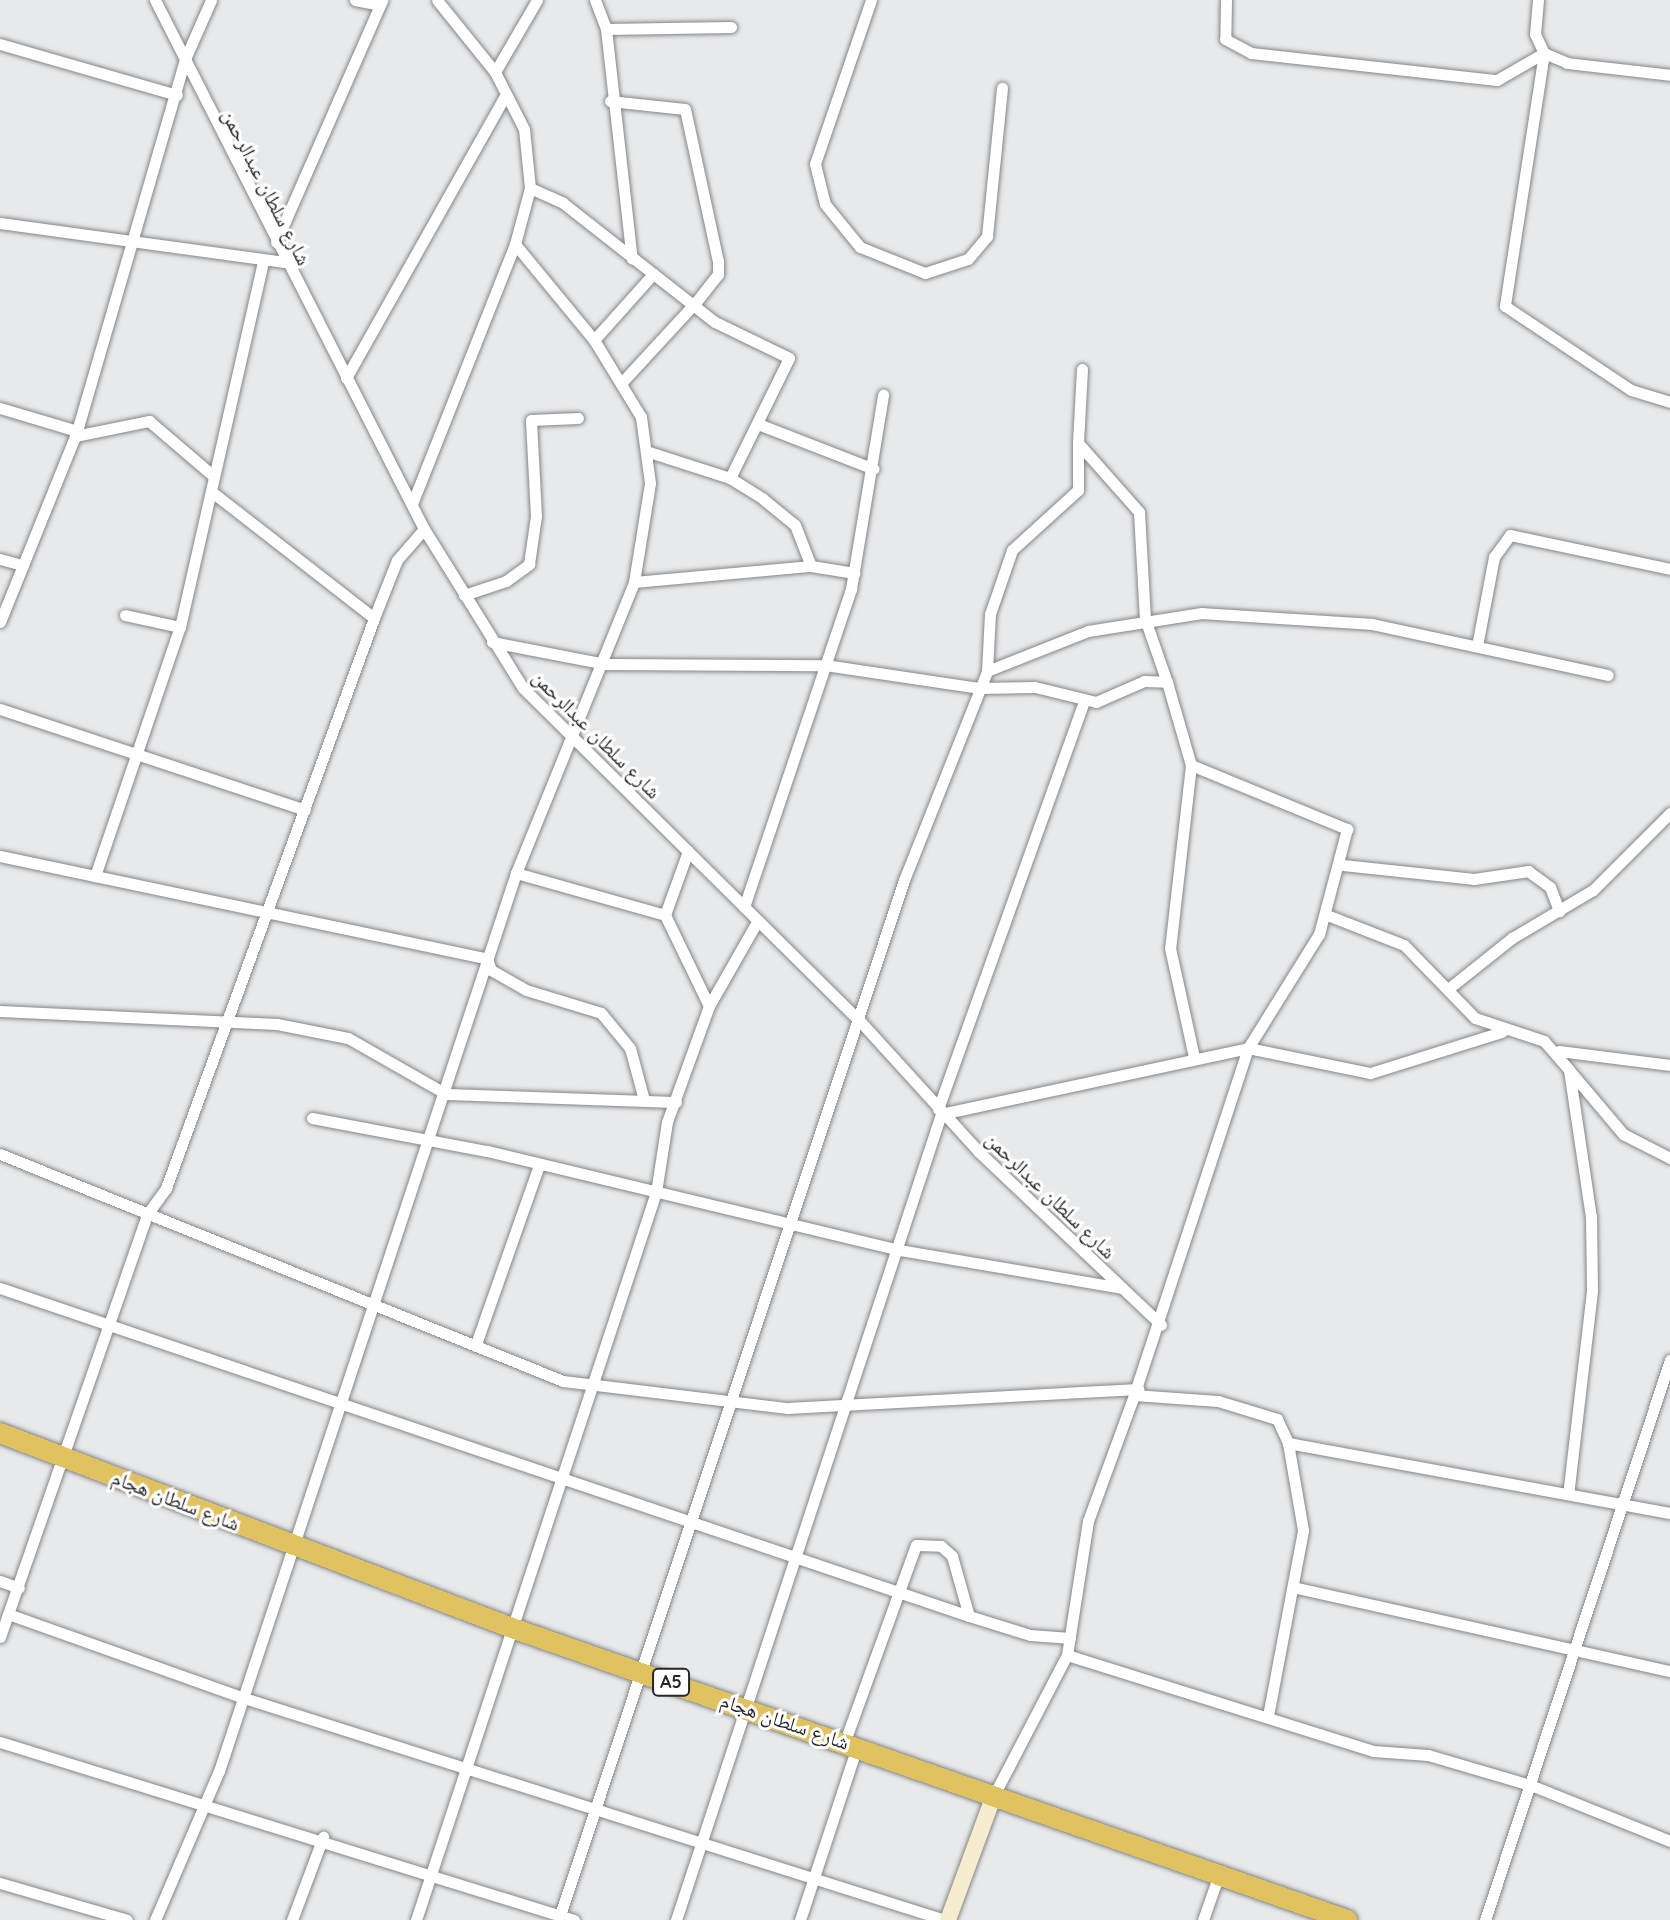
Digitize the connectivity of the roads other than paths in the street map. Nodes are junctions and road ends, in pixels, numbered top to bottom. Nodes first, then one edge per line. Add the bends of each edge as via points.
1 (155, 0) edge
2 (211, 0) edge
3 (355, 0) edge
4 (437, 0) edge
5 (537, 0) edge
6 (595, 0) edge
7 (871, 0) edge
8 (1226, 0) edge
9 (1538, 0) edge
10 (381, 3) edge
11 (731, 27) dead end
12 (606, 29) junction
13 (0, 44) edge
14 (1544, 53) junction
15 (185, 59) junction
16 (495, 72) junction
17 (1670, 75) edge
18 (1002, 88) dead end
19 (177, 95) junction
20 (504, 98) junction
21 (610, 101) junction
22 (530, 188) junction
23 (0, 223) edge
24 (134, 242) junction
25 (276, 242) junction
26 (515, 244) junction
27 (632, 259) junction
28 (263, 262) junction
29 (284, 262) junction
30 (653, 274) junction
31 (695, 303) junction
32 (594, 340) junction
33 (1082, 369) dead end
34 (346, 378) junction
35 (622, 382) junction
36 (883, 395) dead end
37 (1670, 402) edge
38 (0, 408) edge
39 (578, 418) dead end
40 (758, 424) junction
41 (76, 434) junction
42 (1078, 443) junction
43 (649, 452) junction
44 (874, 469) junction
45 (211, 474) junction
46 (730, 478) junction
47 (212, 492) junction
48 (412, 504) junction
49 (424, 529) junction
50 (0, 559) edge
51 (23, 565) junction
52 (811, 566) junction
53 (1670, 569) edge
54 (854, 573) junction
55 (634, 582) junction
56 (464, 595) junction
57 (4, 599) edge
58 (125, 615) dead end
59 (374, 618) junction
60 (1145, 619) junction
61 (0, 622) edge
62 (180, 627) junction
63 (492, 642) junction
64 (1477, 646) junction
65 (605, 664) junction
66 (825, 665) junction
67 (987, 671) junction
68 (1608, 675) dead end
69 (1167, 682) junction
70 (978, 688) junction
71 (1084, 701) junction
72 (0, 709) edge
73 (577, 736) junction
74 (140, 755) junction
75 (1191, 765) junction
76 (305, 810) junction
77 (1670, 813) edge
78 (688, 851) junction
79 (0, 856) edge
80 (1343, 865) junction
81 (516, 873) junction
82 (95, 876) junction
83 (744, 907) junction
84 (1559, 911) junction
85 (267, 915) junction
86 (665, 915) junction
87 (1327, 915) junction
88 (757, 922) junction
89 (487, 959) junction
90 (1448, 989) junction
91 (709, 1006) junction
92 (0, 1011) edge
93 (227, 1019) junction
94 (859, 1020) junction
95 (1502, 1032) junction
96 (1248, 1048) junction
97 (1559, 1051) junction
98 (1194, 1057) junction
99 (1670, 1065) edge
100 (1569, 1070) junction
101 (446, 1094) junction
102 (644, 1100) junction
103 (676, 1102) junction
104 (940, 1112) junction
105 (312, 1118) dead end
106 (429, 1140) junction
107 (0, 1154) edge
108 (1670, 1158) edge
109 (539, 1165) junction
110 (656, 1192) junction
111 (148, 1213) junction
112 (791, 1225) junction
113 (900, 1250) junction
114 (0, 1288) edge
115 (1123, 1288) junction
116 (372, 1298) junction
117 (1161, 1325) junction
118 (110, 1326) junction
119 (476, 1344) junction
120 (1670, 1360) edge
121 (595, 1387) junction
122 (1136, 1392) junction
123 (849, 1400) junction
124 (340, 1402) junction
125 (728, 1403) junction
126 (0, 1433) edge
127 (1288, 1443) junction
128 (67, 1458) junction
129 (563, 1477) junction
130 (1568, 1494) junction
131 (1625, 1504) junction
132 (1670, 1513) edge
133 (693, 1520) junction
134 (291, 1544) junction
135 (796, 1555) junction
136 (0, 1581) edge
137 (1293, 1587) junction
138 (19, 1588) junction
139 (897, 1589) junction
140 (8, 1614) junction
141 (969, 1616) junction
142 (512, 1628) junction
143 (0, 1637) edge
144 (1070, 1638) junction
145 (1575, 1652) junction
146 (1067, 1655) junction
147 (1670, 1671) edge
148 (642, 1672) junction
149 (244, 1698) junction
150 (743, 1706) junction
151 (1268, 1716) junction
152 (0, 1742) edge
153 (851, 1744) junction
154 (466, 1767) junction
155 (1533, 1786) junction
156 (994, 1795) junction
157 (208, 1802) junction
158 (593, 1808) junction
159 (323, 1837) junction
160 (1670, 1841) edge
161 (701, 1842) junction
162 (431, 1873) junction
163 (1219, 1874) junction
164 (813, 1877) junction
165 (0, 1883) edge
166 (560, 1915) junction
167 (127, 1920) edge
168 (155, 1920) edge
169 (292, 1920) edge
170 (416, 1920) edge
171 (574, 1920) edge
172 (676, 1920) edge
173 (800, 1920) edge
174 (946, 1920) edge
175 (1203, 1920) edge
176 (1347, 1920) edge
177 (1485, 1920) edge

1 - 15 street, شارع سلطان عبدالرحمن
2 - 15 street
3 - 10 street
4 - 16 street
5 - 16 street
6 - 12 street
7 - 18 street via 815,164 825,204 860,247 925,273 968,259 987,236
8 - 14 street via 1225,39 1251,53 1497,80
9 - 14 street via 1535,34
10 - 25 street
11 - 12 street
12 - 21 street
13 - 19 street
14 - 17 street via 1567,63
14 - 37 street via 1505,306 1631,390
15 - 19 street
15 - 25 street, شارع سلطان عبدالرحمن
16 - 20 street
19 - 24 street
20 - 22 street via 524,129
20 - 34 street
21 - 27 street
21 - 31 street via 674,104 689,116 718,261 718,274
22 - 26 street
22 - 27 street via 563,203
23 - 24 street
24 - 28 street
24 - 41 street
25 - 29 street, شارع سلطان عبدالرحمن
26 - 32 street
26 - 48 street
27 - 30 street
28 - 29 street
28 - 45 street
29 - 34 street, شارع سلطان عبدالرحمن
30 - 31 street
30 - 32 street
31 - 35 street
31 - 40 street via 733,333 789,358
32 - 35 street
33 - 42 street
34 - 48 street, شارع سلطان عبدالرحمن
35 - 43 street
36 - 44 street via 872,435
38 - 41 street
39 - 56 street via 531,420 536,516 529,564 506,581
40 - 44 street
40 - 46 street
41 - 45 street via 149,421
41 - 51 street
42 - 60 street via 1139,512
42 - 67 street via 1078,490 1012,550 990,614
43 - 46 street
43 - 55 street
44 - 54 street
45 - 47 street
46 - 52 street via 795,525
47 - 59 street
47 - 62 street
48 - 49 street, شارع سلطان عبدالرحمن
49 - 56 street, شارع سلطان عبدالرحمن
49 - 59 street via 397,560
50 - 51 street
51 - 57 street
52 - 54 street
52 - 55 street
53 - 64 street via 1510,535 1494,557
54 - 66 street
55 - 65 street
56 - 63 street, شارع سلطان عبدالرحمن
57 - 61 street
58 - 62 street
59 - 76 street
60 - 64 street via 1265,614 1372,624
60 - 67 street via 1088,631
60 - 69 street
62 - 74 street
63 - 65 street
63 - 73 street, شارع سلطان عبدالرحمن via 523,688
64 - 68 street
65 - 66 street
65 - 73 street
66 - 70 street
66 - 83 street
67 - 70 street
69 - 71 street via 1144,681
69 - 75 street
70 - 71 street via 1035,687
70 - 94 street
71 - 104 street
72 - 74 street
73 - 78 street, شارع سلطان عبدالرحمن
73 - 81 street
74 - 76 street
74 - 82 street
75 - 80 street via 1335,820 1347,829
75 - 98 street via 1170,948
76 - 85 street
77 - 84 street via 1593,890
78 - 83 street, شارع سلطان عبدالرحمن
78 - 86 street
79 - 82 street
80 - 84 street via 1474,879 1528,871 1550,887
80 - 87 street
81 - 86 street
81 - 89 street
82 - 85 street
83 - 88 street, شارع سلطان عبدالرحمن
84 - 90 street
85 - 89 street
85 - 93 street
86 - 91 street
87 - 90 street via 1404,945
87 - 96 street
88 - 91 street
88 - 94 street, شارع سلطان عبدالرحمن
89 - 101 street
89 - 102 street via 491,970 526,990 601,1013 630,1048
90 - 95 street
91 - 103 street
92 - 93 street
93 - 101 street via 348,1038
93 - 111 street via 166,1188
94 - 104 street, شارع سلطان عبدالرحمن
94 - 112 street
95 - 96 street via 1370,1073
95 - 97 street
96 - 98 street
96 - 117 street
97 - 99 street
97 - 100 street
98 - 104 street
100 - 108 street via 1623,1134
100 - 130 street via 1591,1217 1592,1291
101 - 102 street
101 - 106 street
102 - 103 street
103 - 110 street
104 - 113 street
104 - 115 street, شارع سلطان عبدالرحمن
105 - 106 street
106 - 109 street
106 - 116 street
107 - 111 street
109 - 110 street
109 - 119 street
110 - 112 street
110 - 121 street
111 - 116 street
111 - 118 street
112 - 113 street
112 - 125 street
113 - 115 street
113 - 123 street
114 - 118 street
115 - 117 street, شارع سلطان عبدالرحمن
116 - 119 street
116 - 124 street
117 - 122 street
118 - 124 street
118 - 128 street
119 - 121 street via 535,1373
120 - 131 street
121 - 125 street
121 - 129 street
122 - 123 street
122 - 127 street via 1218,1401 1277,1419
122 - 144 street via 1088,1521
123 - 125 street via 787,1408
123 - 135 street
124 - 129 street
124 - 134 street
125 - 133 street
126 - 128 highway, شارع سلطان هجام / A5
127 - 130 street
127 - 137 street via 1303,1530
128 - 134 highway, شارع سلطان هجام / A5
128 - 138 street
129 - 133 street
129 - 142 street
130 - 131 street
131 - 132 street
131 - 145 street
133 - 135 street
133 - 148 street
134 - 142 highway, شارع سلطان هجام / A5
134 - 149 street
135 - 139 street
135 - 150 street
136 - 138 street
137 - 145 street
137 - 151 street
138 - 140 street
139 - 141 street
139 - 141 street via 916,1545 941,1546 952,1556
139 - 153 street
140 - 143 street
140 - 149 street
141 - 144 street
142 - 148 highway, شارع سلطان هجام / A5
142 - 154 street
144 - 146 street
145 - 147 street
145 - 155 street
146 - 151 street
146 - 156 street
148 - 150 highway, شارع سلطان هجام / A5
148 - 158 street
149 - 154 street
149 - 157 street
150 - 153 highway, شارع سلطان هجام / A5
150 - 161 street
151 - 155 street via 1373,1751 1428,1755
152 - 157 street
153 - 156 highway, شارع سلطان هجام / A5
153 - 164 street
154 - 158 street
154 - 162 street
155 - 160 street
155 - 177 street
156 - 163 highway, شارع سلطان هجام / A5
156 - 174 street
157 - 159 street
157 - 168 street
158 - 161 street
158 - 166 street
159 - 162 street
159 - 169 street
161 - 164 street
161 - 172 street
162 - 166 street
162 - 170 street
163 - 175 street
163 - 176 highway, شارع سلطان هجام / A5
164 - 173 street
164 - 174 street
165 - 167 street
166 - 171 street

